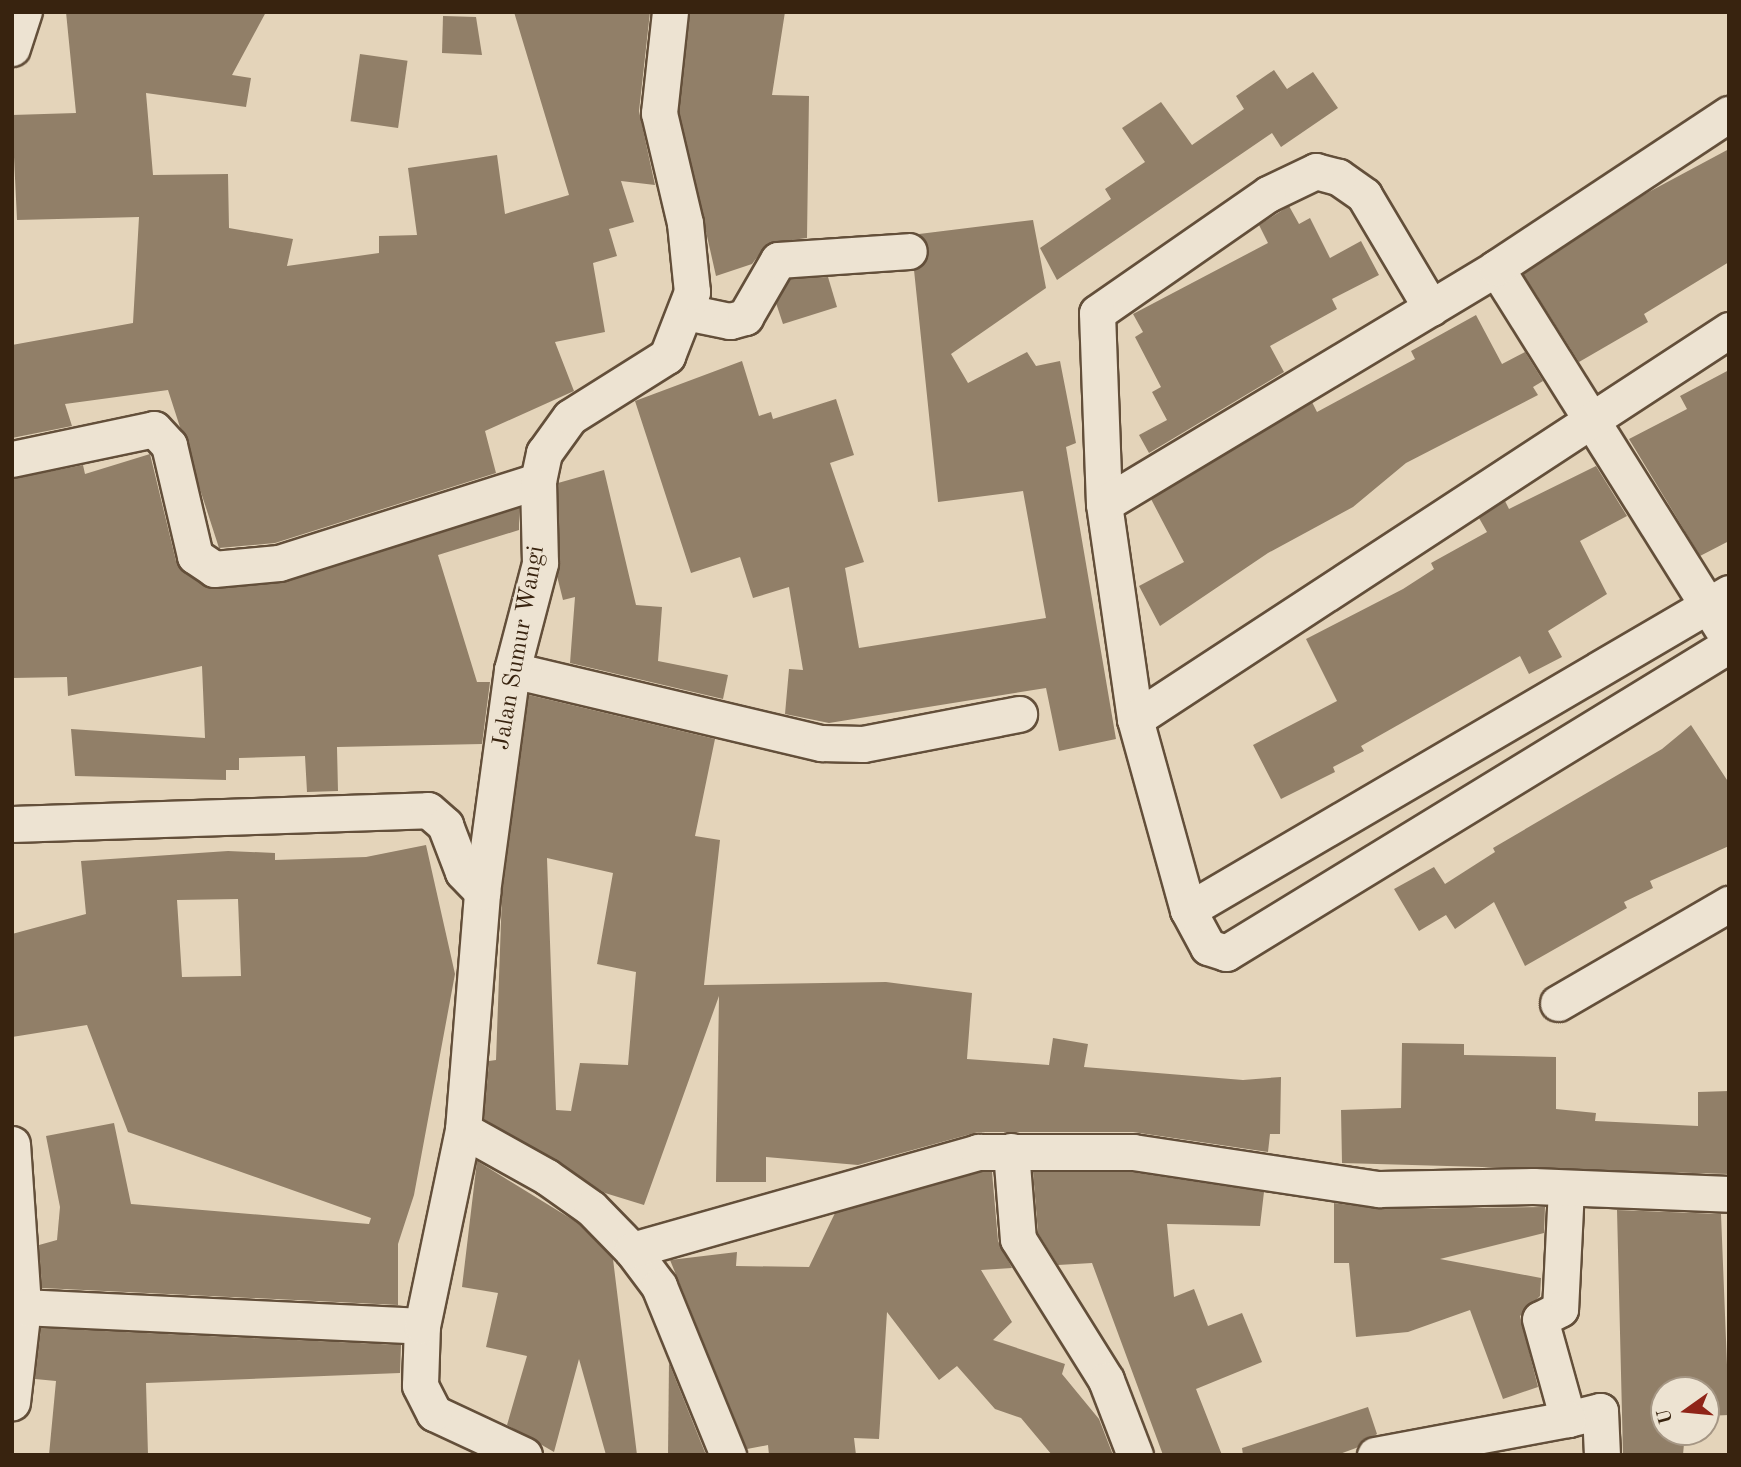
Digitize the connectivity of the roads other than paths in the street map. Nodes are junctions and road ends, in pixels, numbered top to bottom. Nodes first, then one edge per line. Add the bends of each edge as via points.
1 (24, 12) edge
2 (670, 12) edge
3 (12, 48) edge
4 (1729, 114) edge
5 (909, 251) dead end
6 (1496, 268) junction
7 (1431, 308) junction
8 (686, 312) junction
9 (1729, 330) edge
10 (1590, 421) junction
11 (12, 458) edge
12 (538, 481) junction
13 (1104, 504) junction
14 (1718, 600) edge
15 (1729, 639) edge
16 (1729, 645) edge
17 (512, 670) junction
18 (1019, 714) dead end
19 (1135, 719) junction
20 (12, 824) edge
21 (482, 892) junction
22 (1729, 904) edge
23 (1188, 910) junction
24 (1558, 1003) dead end
25 (463, 1130) junction
26 (1011, 1151) junction
27 (13, 1158) edge
28 (1566, 1188) junction
29 (1729, 1194) edge
30 (632, 1250) junction
31 (23, 1307) junction
32 (422, 1326) junction
33 (12, 1402) edge
34 (1568, 1419) junction
35 (524, 1455) edge
36 (728, 1455) edge
37 (1135, 1455) edge
38 (1375, 1455) edge
39 (1602, 1455) edge

1 - 3 street
2 - 8 street, Jalan Sumur Wangi via 659,113 685,223 692,292
4 - 6 street
5 - 8 street via 786,258 769,267 745,317 730,321
6 - 7 street
6 - 10 street
7 - 13 street
7 - 13 street via 1364,195 1338,177 1317,172 1268,194 1097,313
8 - 12 street, Jalan Sumur Wangi via 667,356 556,431
9 - 10 street
10 - 14 street
10 - 19 street
11 - 12 street via 154,429 169,445 195,556 214,569 279,563
12 - 17 street, Jalan Sumur Wangi via 540,562
13 - 19 street
14 - 15 street
14 - 23 street
16 - 23 street via 1226,953 1208,947
17 - 18 street via 821,743 863,744
17 - 21 street, Jalan Sumur Wangi
19 - 23 street
20 - 21 street via 428,810 445,825 463,872
21 - 25 street, Jalan Sumur Wangi
22 - 24 street
25 - 30 street via 547,1177 591,1208
25 - 32 street, Jalan Sumur Wangi
26 - 28 street via 1133,1152 1379,1189
26 - 30 street via 911,1169
26 - 37 street via 1018,1239 1106,1380
27 - 31 street
28 - 29 street
28 - 34 street via 1560,1309 1540,1319
30 - 36 street via 659,1286
31 - 32 street
31 - 33 street
32 - 35 street, Jalan Sumur Wangi via 420,1385 434,1413
34 - 38 street
34 - 39 street via 1600,1411

